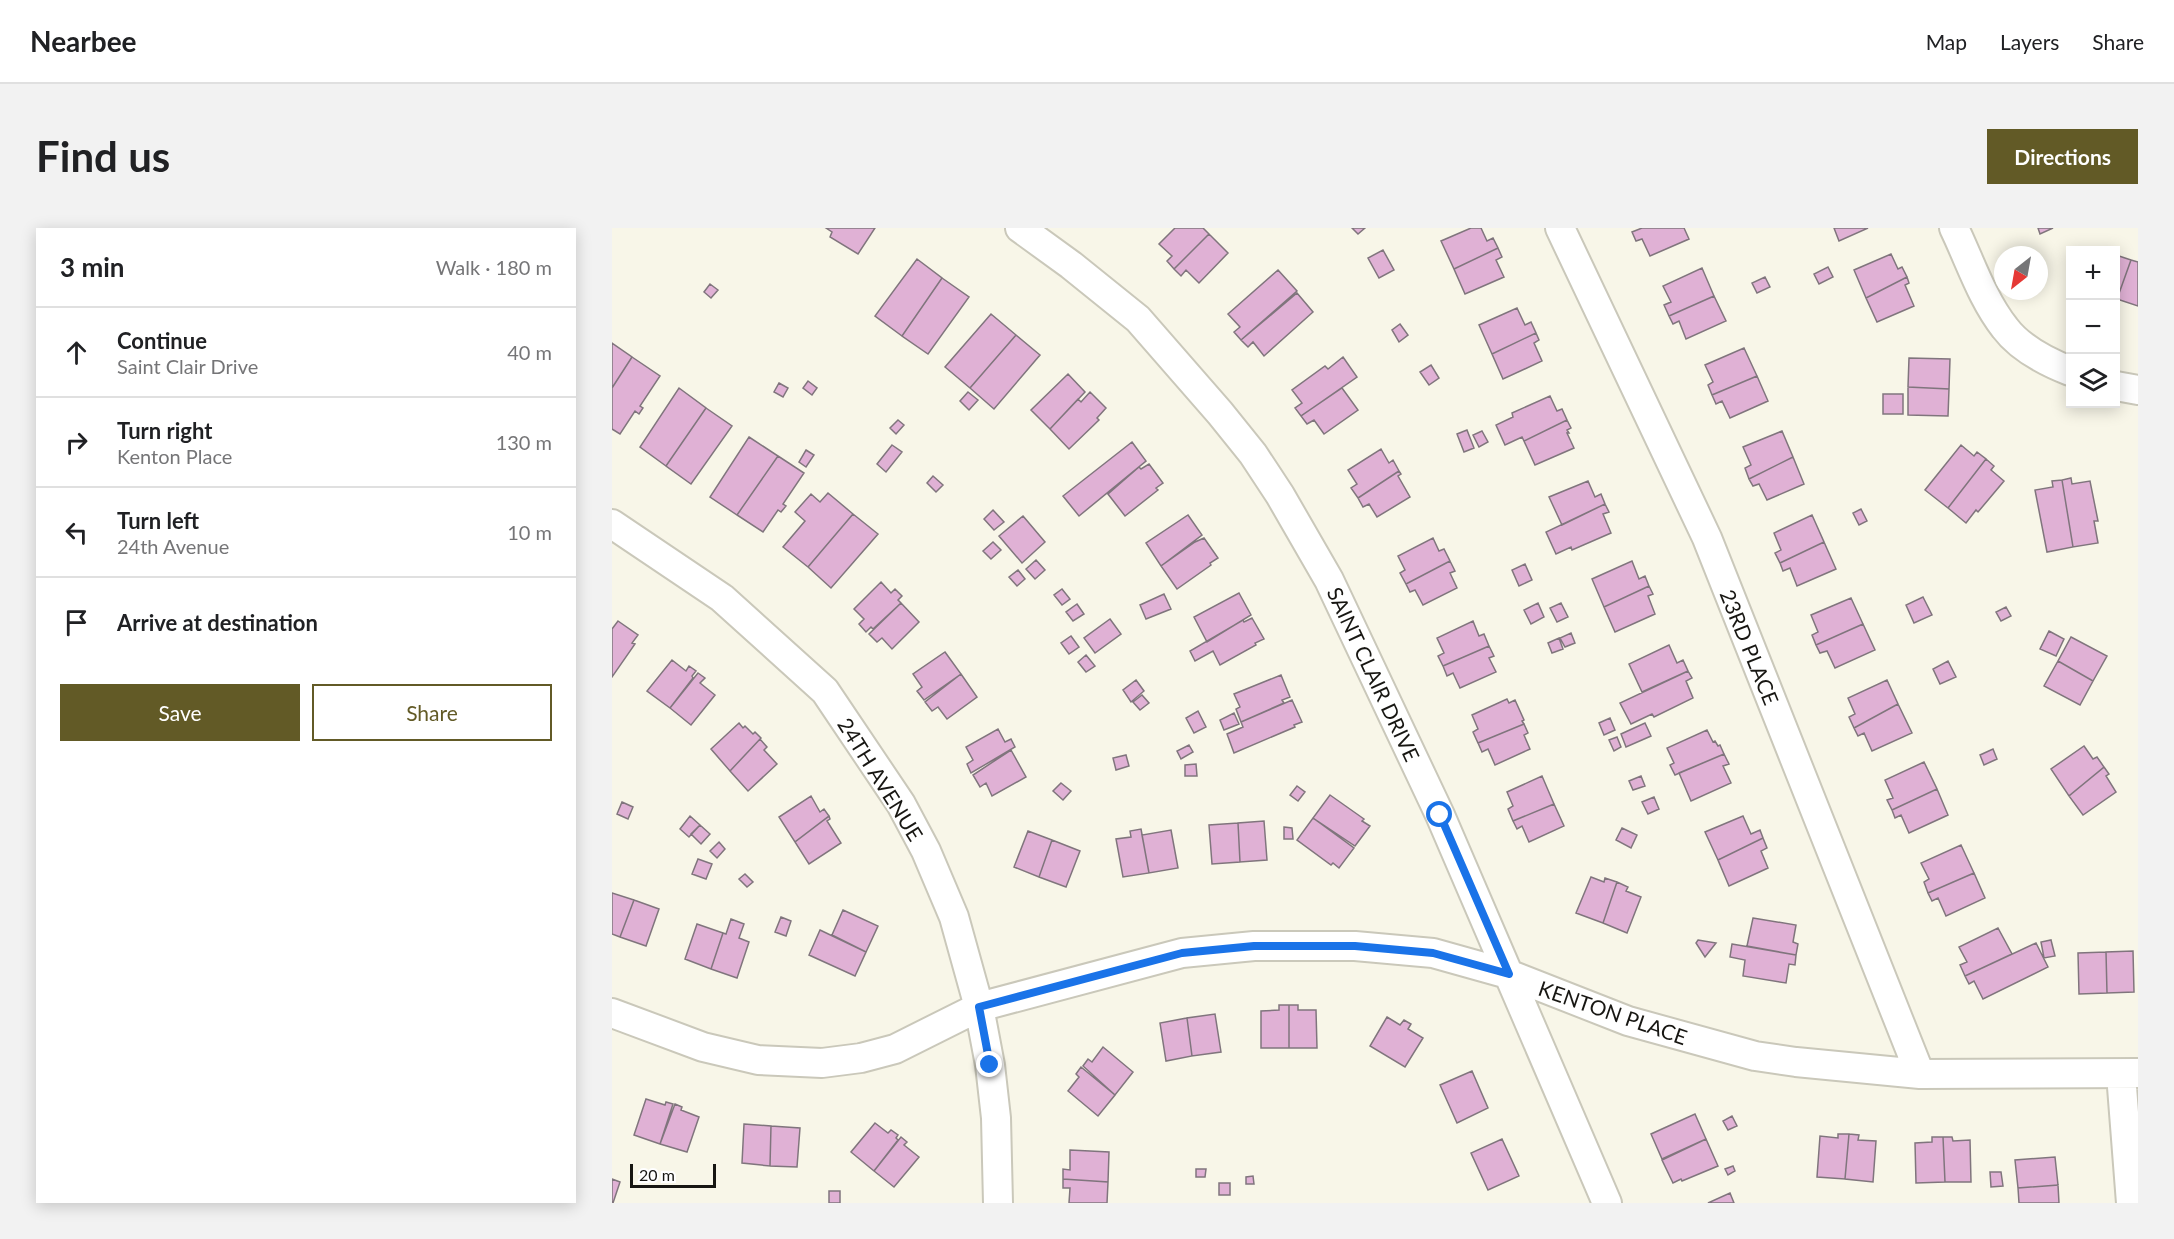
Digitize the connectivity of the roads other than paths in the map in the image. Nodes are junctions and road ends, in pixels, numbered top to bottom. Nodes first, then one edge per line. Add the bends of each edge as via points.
1 (1020, 228) edge
2 (1560, 228) edge
3 (1954, 228) edge
4 (2066, 369) edge
5 (2120, 387) edge
6 (2138, 390) edge
7 (612, 524) edge
8 (1509, 974) junction
9 (979, 1007) junction
10 (612, 1014) edge
11 (1920, 1074) junction
12 (2130, 1074) edge
13 (998, 1203) edge
14 (1607, 1203) edge
15 (2131, 1203) edge

1 - 8 street, SAINT CLAIR DRIVE via 1138,319 1220,413 1280,495 1352,628
2 - 11 street, 23RD PLACE via 1707,538
3 - 4 street via 1989,304 2006,330 2033,353
5 - 6 street
7 - 9 street, 24TH AVENUE via 722,598 825,691 901,804 926,851 954,917
8 - 9 street, KENTON PLACE via 1433,953 1355,946 1254,946 1182,953
8 - 11 street, KENTON PLACE via 1629,1021 1755,1056
8 - 14 street, SAINT CLAIR DRIVE
9 - 10 street, KENTON PLACE via 895,1049 822,1063 758,1059 703,1047
9 - 13 street, 24TH AVENUE via 995,1107
11 - 12 street, KENTON PLACE
12 - 15 street

